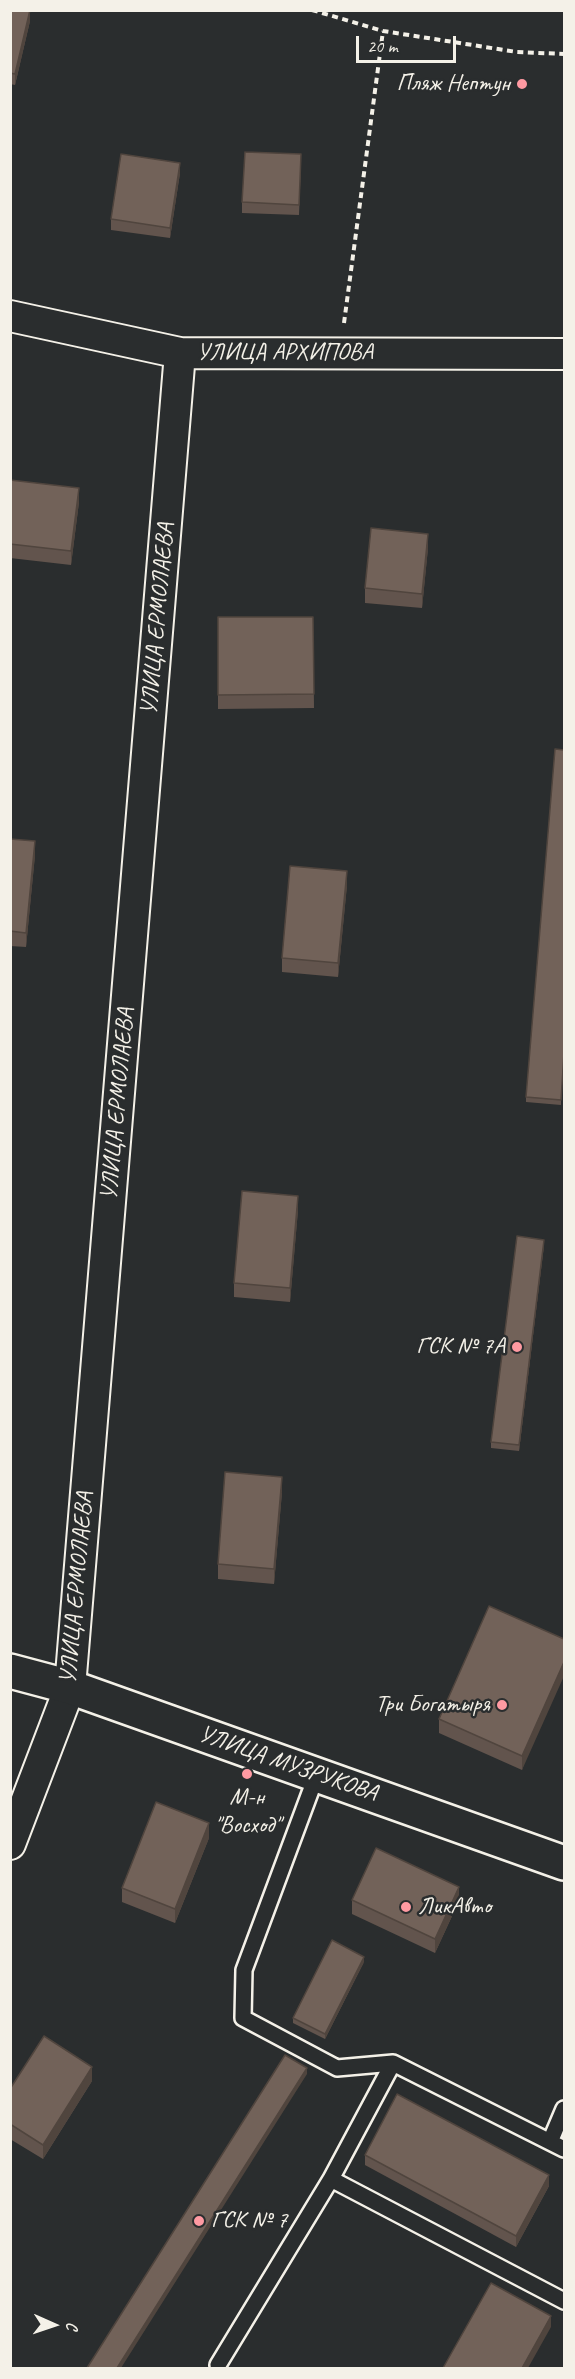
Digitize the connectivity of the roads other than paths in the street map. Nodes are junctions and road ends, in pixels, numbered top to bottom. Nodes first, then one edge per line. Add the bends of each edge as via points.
1 (10, 316) edge
2 (180, 353) junction
3 (564, 354) edge
4 (10, 1671) edge
5 (70, 1687) junction
6 (317, 1774) junction
7 (10, 1844) edge
8 (564, 1863) edge
9 (393, 2063) junction
10 (564, 2109) edge
11 (550, 2142) junction
12 (564, 2150) edge
13 (331, 2179) junction
14 (564, 2301) edge
15 (219, 2367) edge

1 - 2 street, УЛИЦА АРХИПОВА
2 - 3 street, УЛИЦА АРХИПОВА
2 - 5 street, УЛИЦА ЕРМОЛАЕВА
4 - 5 street, УЛИЦА МУЗРУКОВА
5 - 6 street, УЛИЦА МУЗРУКОВА
5 - 7 street, УЛИЦА ЕРМОЛАЕВА
6 - 8 street, УЛИЦА МУЗРУКОВА
6 - 9 lane via 244,1970 243,2018 338,2068
9 - 11 lane
9 - 13 lane
10 - 11 lane
11 - 12 lane
13 - 14 lane
13 - 15 lane

